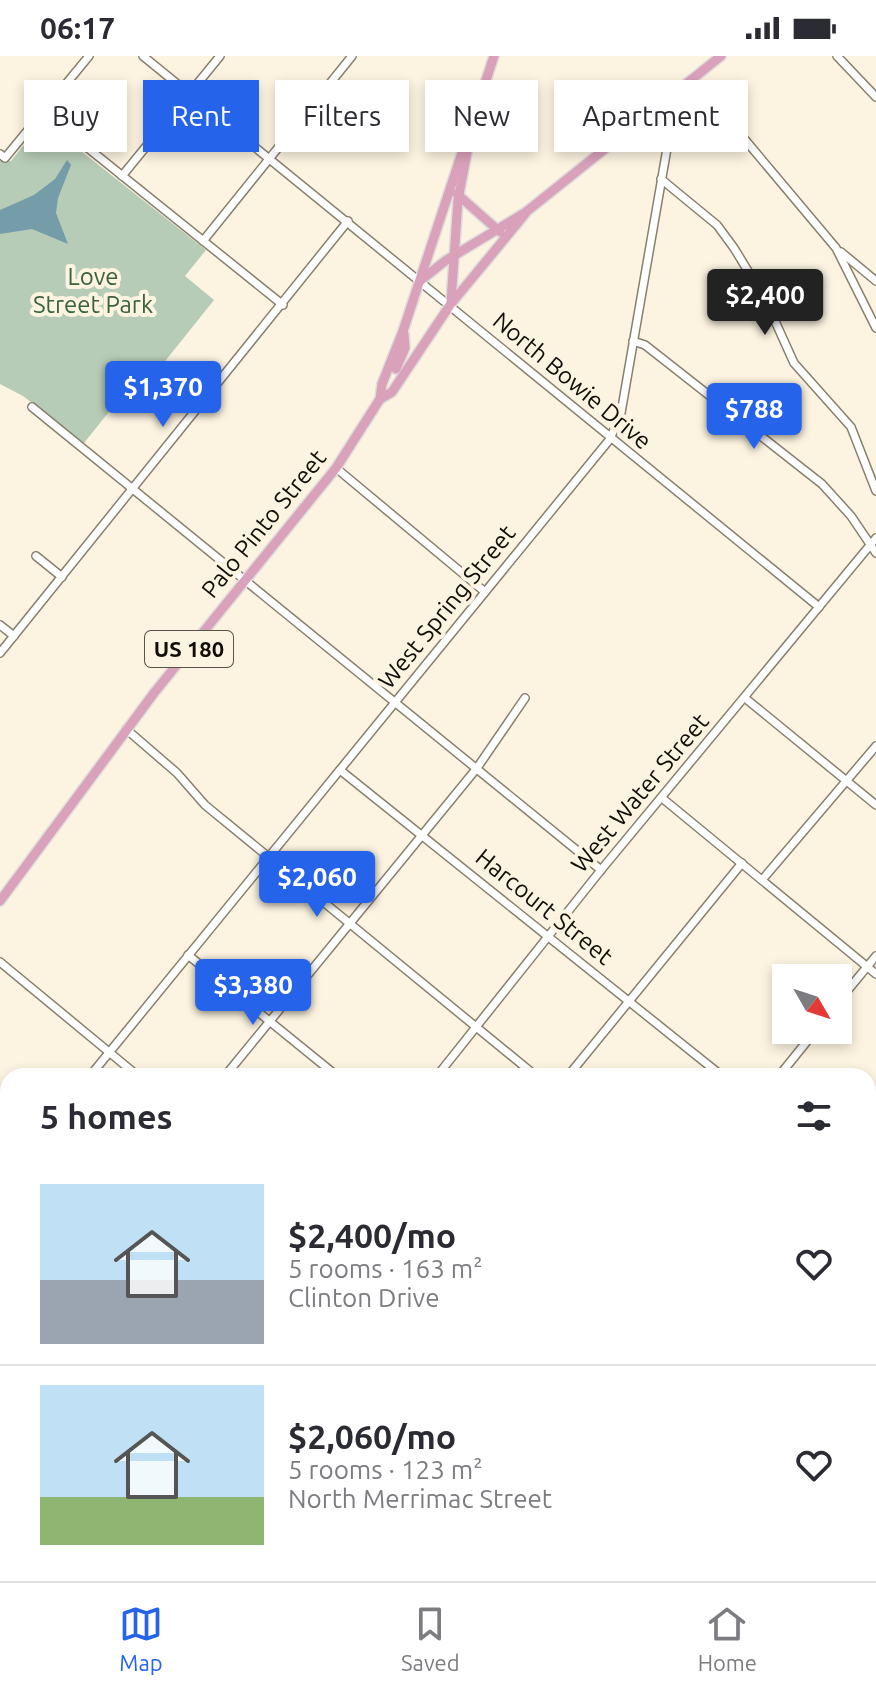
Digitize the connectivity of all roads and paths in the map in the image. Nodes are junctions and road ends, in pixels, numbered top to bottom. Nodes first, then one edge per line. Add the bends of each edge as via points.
1 (89, 56) edge
2 (143, 56) edge
3 (220, 56) edge
4 (352, 56) edge
5 (494, 56) edge
6 (721, 56) edge
7 (837, 56) edge
8 (69, 80) edge
9 (173, 80) edge
10 (201, 80) edge
11 (487, 80) edge
12 (689, 80) edge
13 (876, 97) edge
14 (24, 133) edge
15 (748, 143) edge
16 (259, 148) edge
17 (143, 150) edge
18 (92, 152) edge
19 (463, 152) edge
20 (467, 152) edge
21 (600, 152) edge
22 (666, 152) edge
23 (3, 156) edge
24 (270, 157) junction
25 (122, 176) junction
26 (661, 179) junction
27 (449, 186) junction
28 (459, 195) junction
29 (348, 221) junction
30 (502, 234) junction
31 (203, 241) junction
32 (836, 248) junction
33 (453, 256) junction
34 (420, 281) junction
35 (876, 281) edge
36 (283, 305) junction
37 (450, 305) junction
38 (876, 328) edge
39 (633, 341) junction
40 (397, 369) junction
41 (32, 407) dead end
42 (610, 439) junction
43 (336, 468) junction
44 (134, 490) junction
45 (876, 491) edge
46 (873, 541) edge
47 (876, 553) edge
48 (36, 556) dead end
49 (62, 577) junction
50 (245, 578) junction
51 (485, 592) junction
52 (819, 607) junction
53 (0, 625) edge
54 (14, 636) junction
55 (0, 653) edge
56 (525, 698) dead end
57 (745, 698) junction
58 (395, 703) junction
59 (126, 729) junction
60 (876, 746) edge
61 (477, 768) junction
62 (340, 770) junction
63 (847, 782) junction
64 (662, 798) junction
65 (876, 805) edge
66 (422, 834) junction
67 (269, 858) junction
68 (742, 863) junction
69 (601, 870) junction
70 (762, 880) junction
71 (0, 901) edge
72 (349, 925) junction
73 (548, 936) junction
74 (188, 955) junction
75 (876, 956) edge
76 (0, 962) edge
77 (868, 967) junction
78 (876, 974) edge
79 (852, 986) edge
80 (629, 1001) junction
81 (270, 1021) junction
82 (476, 1027) junction
83 (805, 1044) edge
84 (109, 1053) junction
85 (97, 1068) edge
86 (128, 1068) edge
87 (232, 1068) edge
88 (327, 1068) edge
89 (443, 1068) edge
90 (526, 1068) edge
91 (575, 1068) edge
92 (712, 1068) edge
93 (786, 1068) edge

1 - 8 street
2 - 9 street, North Bowie Drive
3 - 10 street
4 - 24 street
5 - 11 main road
6 - 12 main road
7 - 13 street
14 - 23 street
15 - 32 street
16 - 24 street, North Bowie Drive
17 - 25 street
18 - 25 street
19 - 27 main road, Palo Pinto Street
20 - 28 main road
21 - 30 main road
22 - 26 street, West Spring Street
24 - 29 street, North Bowie Drive
24 - 31 street
25 - 31 street
26 - 39 street, West Spring Street
26 - 45 street via 717,225 734,248 794,363 851,427
27 - 28 main road
27 - 34 main road, Palo Pinto Street
28 - 30 main road
28 - 33 main road
29 - 34 street, North Bowie Drive
29 - 36 street
30 - 33 main road
30 - 37 main road, Palo Pinto Street / US 180
31 - 36 street
32 - 35 street
32 - 38 street
33 - 34 main road
33 - 37 main road
34 - 37 street, North Bowie Drive
34 - 40 main road, Palo Pinto Street / US 180
36 - 44 street
37 - 40 main road, Palo Pinto Street / US 180
37 - 42 street, North Bowie Drive
39 - 42 street, West Spring Street via 621,413
39 - 46 street via 645,345 822,484
40 - 43 main road, Palo Pinto Street / US 180 via 392,392 380,399
41 - 44 street
42 - 51 street, West Spring Street
42 - 52 street, North Bowie Drive
43 - 50 main road, Palo Pinto Street / US 180
43 - 51 street
44 - 49 street
44 - 50 street
46 - 47 street
46 - 52 street, West Water Street
48 - 49 street
49 - 54 street
50 - 58 street
50 - 59 main road, Palo Pinto Street / US 180
51 - 58 street, West Spring Street
52 - 57 street, West Water Street
53 - 54 street
54 - 55 street
56 - 61 street
57 - 63 street
57 - 64 street, West Water Street
58 - 61 street
58 - 62 street, West Spring Street
59 - 67 street
59 - 71 main road, Palo Pinto Street / US 180
60 - 63 street
61 - 66 street
61 - 69 street
62 - 66 street, Harcourt Street
62 - 67 street, West Spring Street
63 - 65 street
63 - 70 street
64 - 68 street
64 - 69 street, West Water Street
66 - 72 street
66 - 73 street, Harcourt Street
67 - 72 street
67 - 74 street, West Spring Street
68 - 70 street
68 - 80 street
69 - 73 street, West Water Street
70 - 77 street
72 - 81 street
72 - 82 street
73 - 80 street, Harcourt Street
73 - 82 street, West Water Street
74 - 81 street
74 - 84 street, West Spring Street
75 - 77 street
76 - 84 street
77 - 78 street
77 - 79 street
80 - 91 street
80 - 92 street, Harcourt Street
81 - 87 street
81 - 88 street
82 - 89 street, West Water Street
82 - 90 street
83 - 93 street
84 - 85 street, West Spring Street
84 - 86 street

